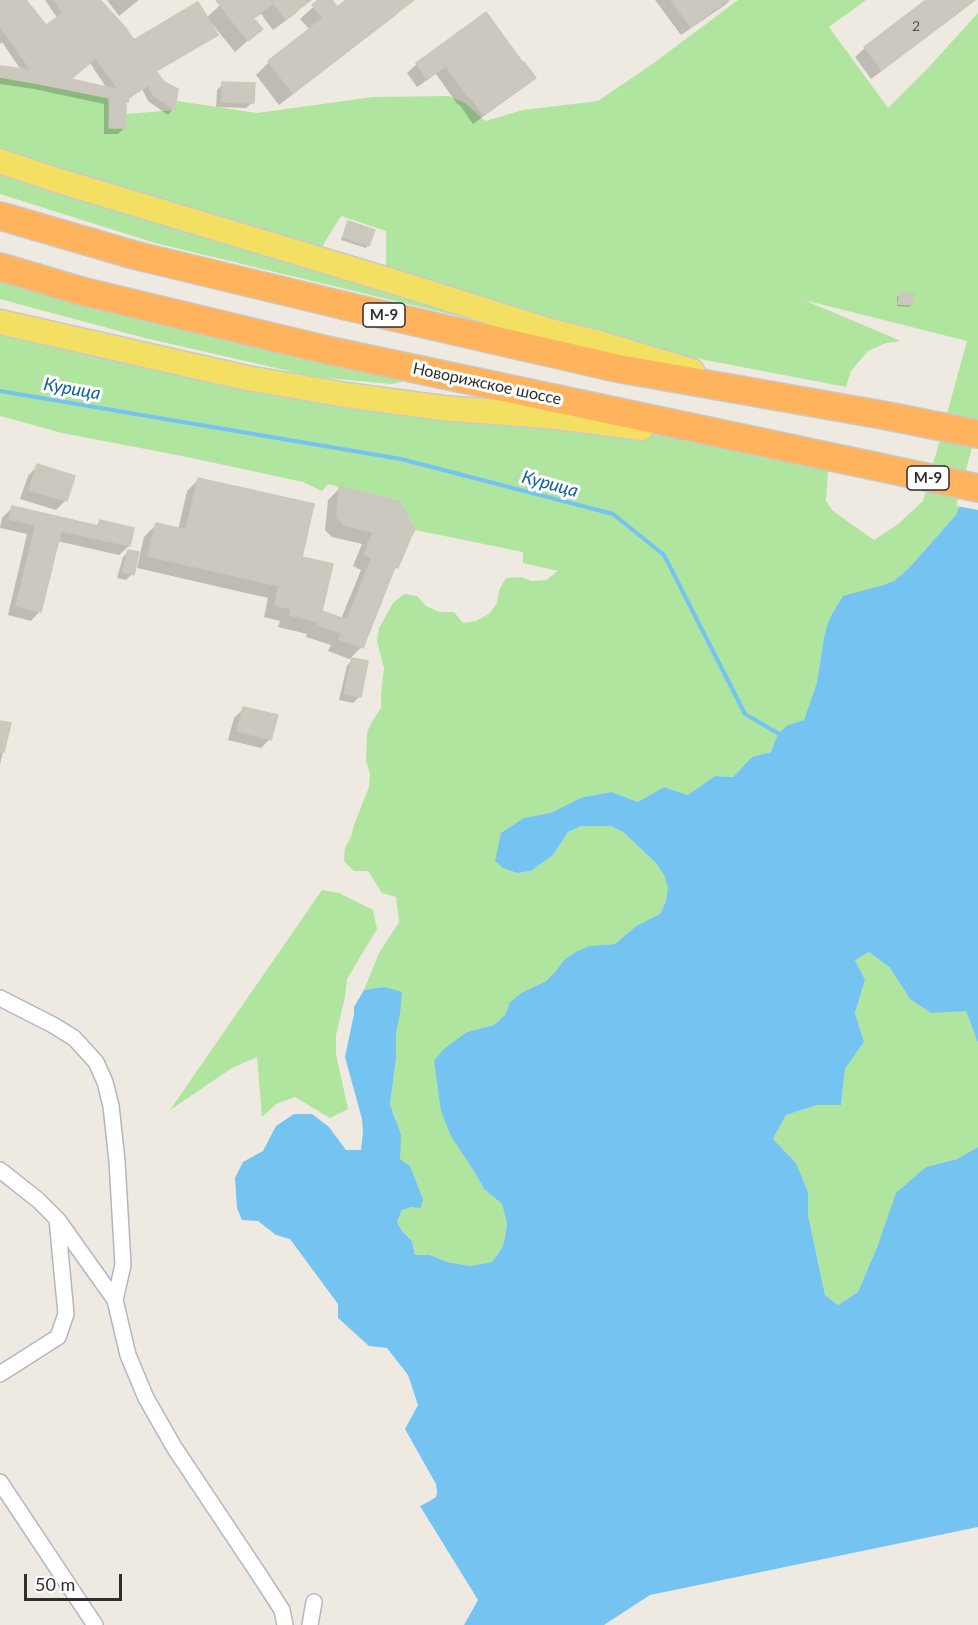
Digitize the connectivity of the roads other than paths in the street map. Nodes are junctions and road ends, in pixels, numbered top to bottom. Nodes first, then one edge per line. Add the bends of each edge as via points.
1 (0, 161) edge
2 (0, 216) edge
3 (0, 267) edge
4 (0, 322) edge
5 (772, 396) junction
6 (978, 434) edge
7 (765, 443) junction
8 (978, 488) edge
9 (0, 998) edge
10 (0, 1170) edge
11 (57, 1219) junction
12 (115, 1300) junction
13 (0, 1374) edge
14 (0, 1482) edge
15 (314, 1602) dead end
16 (95, 1625) edge
17 (285, 1625) edge
18 (310, 1625) edge

1 - 5 main road, М-9 via 550,332 599,343
2 - 5 highway, М-9 via 134,255 350,307 616,368
3 - 7 highway, Новорижское шоссе / М-9 via 81,291 331,351
4 - 7 main road, М-9 via 247,378 346,395
5 - 6 highway, М-9
7 - 8 highway, Новорижское шоссе / М-9
9 - 12 street via 74,1038 96,1062 105,1082 117,1161 123,1265
10 - 11 street
11 - 12 street
11 - 13 street via 66,1314 58,1337
12 - 17 street via 128,1355 146,1398 277,1602
14 - 16 street
15 - 18 street

